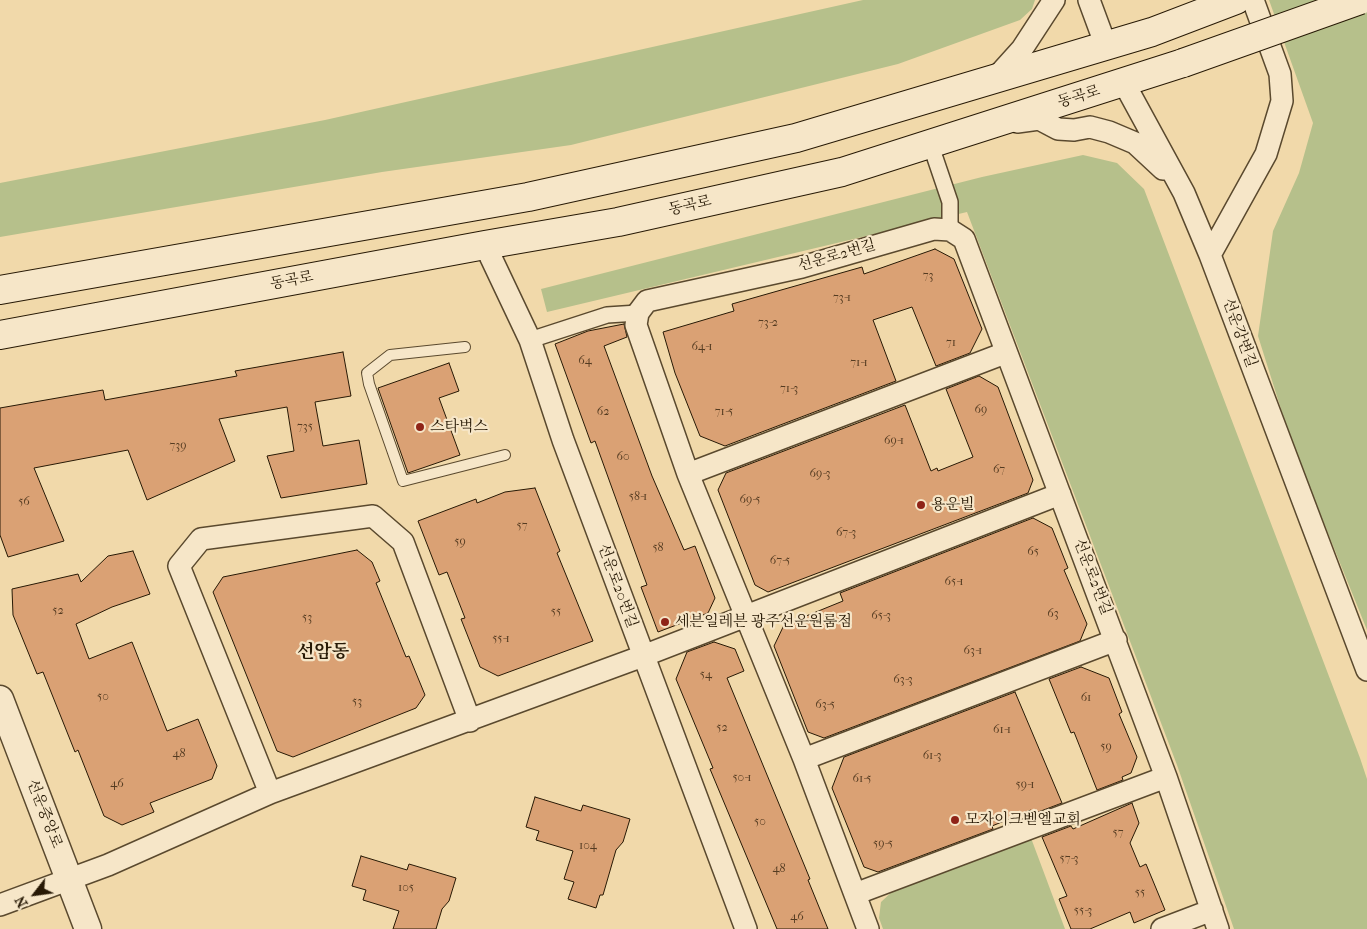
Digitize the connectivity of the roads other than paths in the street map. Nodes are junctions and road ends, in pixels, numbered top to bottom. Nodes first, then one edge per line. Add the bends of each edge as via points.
1 (1054, 0) edge
2 (1089, 0) edge
3 (1236, 0) edge
4 (1253, 0) edge
5 (1360, 0) edge
6 (1106, 46) junction
7 (994, 80) junction
8 (1124, 84) junction
9 (973, 129) junction
10 (930, 143) junction
11 (1184, 194) junction
12 (950, 230) junction
13 (485, 245) junction
14 (1210, 255) junction
15 (0, 290) edge
16 (638, 313) junction
17 (0, 335) edge
18 (530, 340) junction
19 (465, 347) dead end
20 (1005, 353) junction
21 (504, 455) dead end
22 (688, 474) junction
23 (1060, 494) junction
24 (746, 616) junction
25 (1116, 640) junction
26 (643, 656) junction
27 (1367, 670) edge
28 (0, 699) edge
29 (470, 721) junction
30 (804, 759) junction
31 (1166, 777) junction
32 (270, 793) junction
33 (70, 880) junction
34 (855, 894) junction
35 (0, 906) edge
36 (1215, 920) edge
37 (88, 929) edge
38 (746, 929) edge
39 (868, 929) edge
40 (1162, 929) edge

1 - 7 street via 1022,49
2 - 6 street
3 - 6 main road
4 - 14 street via 1280,74 1282,101 1266,154
5 - 8 main road, 동곡로, bridge
6 - 7 main road
7 - 15 main road via 796,138 538,195
8 - 9 main road, 동곡로
8 - 11 street
9 - 10 main road, 동곡로
9 - 11 street via 1039,119 1058,129 1090,127 1109,132 1135,143 1153,157
10 - 12 street via 950,202
10 - 13 main road, 동곡로 via 842,172 618,222
11 - 14 street, 선운강변길
12 - 16 street, 선운로2번길 via 934,229 802,267 647,302
12 - 20 street, 선운로2번길 via 964,240
13 - 17 main road, 동곡로
13 - 18 street, 선운로20번길
14 - 27 street, 선운강변길
16 - 18 street via 607,315
16 - 22 street via 636,325
18 - 26 street, 선운로20번길 via 563,440
19 - 21 lane via 390,355 367,373 404,481
20 - 22 street
20 - 23 street, 선운로2번길
22 - 24 street
23 - 24 street
23 - 25 street, 선운로2번길
24 - 26 street
24 - 30 street
25 - 30 street
25 - 31 street, 선운로2번길
26 - 29 street
26 - 38 street, 선운로20번길
28 - 33 street, 선운중앙로
29 - 32 street
29 - 32 street via 403,542 373,516 201,539 179,566
30 - 34 street
31 - 34 street
31 - 36 street, 선운로2번길
32 - 33 street
33 - 35 street
33 - 37 street, 선운중앙로
34 - 39 street
36 - 40 street

